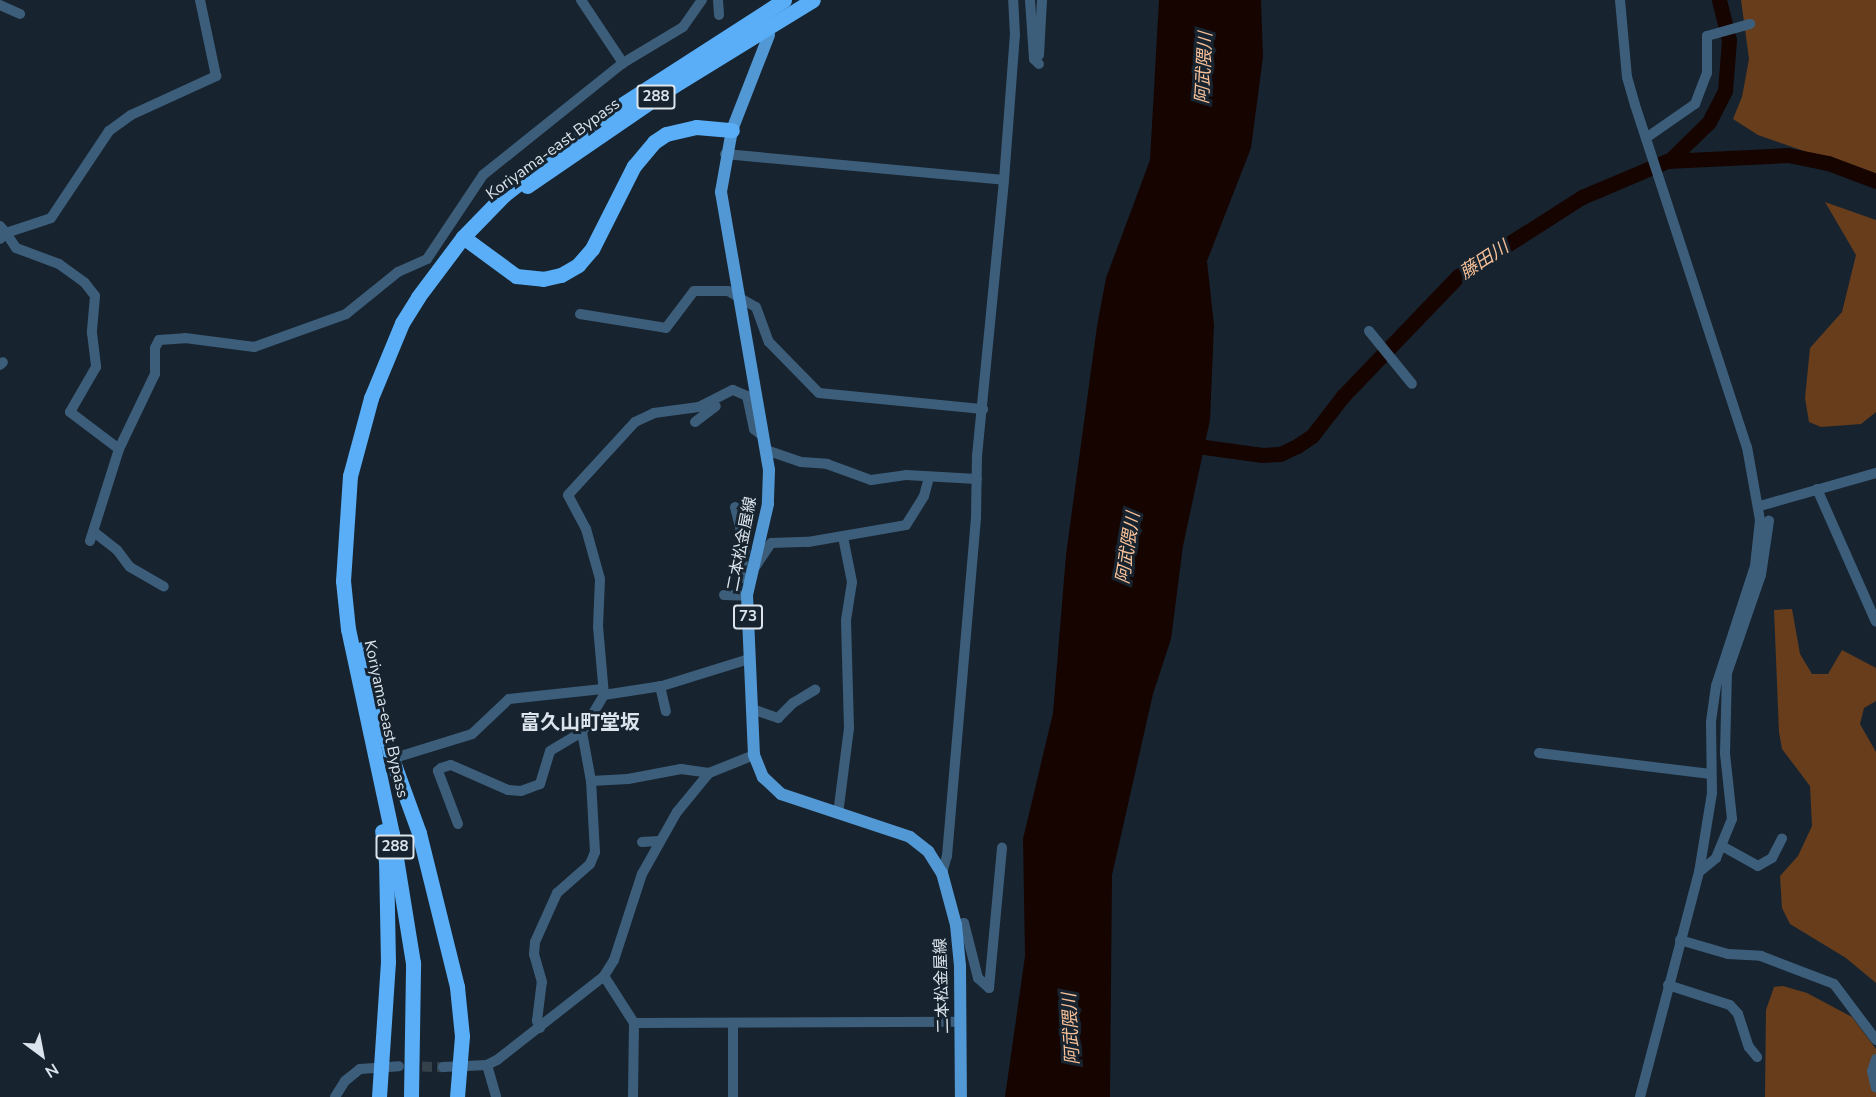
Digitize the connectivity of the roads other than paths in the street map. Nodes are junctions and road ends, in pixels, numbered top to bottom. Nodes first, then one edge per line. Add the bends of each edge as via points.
1 (201, 0) edge
2 (581, 0) edge
3 (702, 0) edge
4 (718, 0) edge
5 (784, 0) edge
6 (813, 0) edge
7 (1013, 0) edge
8 (1030, 0) edge
9 (1042, 0) edge
10 (1620, 0) edge
11 (0, 5) edge
12 (20, 14) dead end
13 (719, 15) dead end
14 (1750, 24) dead end
15 (769, 34) dead end
16 (623, 63) junction
17 (732, 130) junction
18 (1647, 140) junction
19 (725, 154) junction
20 (1004, 180) junction
21 (2, 233) edge
22 (466, 239) junction
23 (738, 295) junction
24 (580, 314) dead end
25 (1371, 333) dead end
26 (1411, 382) dead end
27 (725, 394) junction
28 (983, 409) junction
29 (695, 422) dead end
30 (765, 444) junction
31 (120, 449) junction
32 (1876, 473) edge
33 (929, 477) junction
34 (977, 479) junction
35 (1816, 489) junction
36 (1760, 506) junction
37 (735, 507) dead end
38 (1768, 521) dead end
39 (843, 537) junction
40 (751, 577) junction
41 (164, 587) dead end
42 (724, 595) dead end
43 (747, 597) junction
44 (345, 601) junction
45 (1876, 622) edge
46 (348, 629) junction
47 (749, 659) junction
48 (660, 686) junction
49 (815, 690) dead end
50 (603, 692) junction
51 (752, 709) junction
52 (666, 711) dead end
53 (582, 732) junction
54 (1539, 753) dead end
55 (754, 755) junction
56 (401, 756) dead end
57 (709, 773) junction
58 (1711, 774) junction
59 (591, 781) junction
60 (838, 814) junction
61 (458, 824) dead end
62 (1782, 838) dead end
63 (659, 841) junction
64 (642, 842) dead end
65 (1722, 846) junction
66 (1002, 848) dead end
67 (1699, 872) junction
68 (942, 873) junction
69 (956, 925) junction
70 (1680, 940) junction
71 (604, 976) junction
72 (1668, 985) junction
73 (961, 1022) junction
74 (634, 1023) junction
75 (733, 1023) junction
76 (540, 1028) junction
77 (1876, 1040) edge
78 (1757, 1057) dead end
79 (1876, 1059) edge
80 (487, 1065) junction
81 (379, 1066) junction
82 (399, 1066) tunnel mouth
83 (442, 1067) tunnel mouth
84 (460, 1068) junction
85 (1876, 1088) edge
86 (335, 1097) edge
87 (379, 1097) edge
88 (411, 1097) edge
89 (457, 1097) edge
90 (496, 1097) edge
91 (633, 1097) edge
92 (733, 1097) edge
93 (961, 1097) edge
94 (1640, 1097) edge

1 - 21 street via 216,76 131,115 89,155 57,213 47,220
2 - 16 street
3 - 16 street via 683,27
4 - 13 street
5 - 22 highway, Koriyama-east Bypass / 288 via 666,74 567,143 505,194
6 - 22 highway, Koriyama-east Bypass / 288 via 574,152 504,203
7 - 20 street via 1015,35
8 - 9 street via 1034,59 1039,64
10 - 18 street via 1627,77
11 - 12 street
14 - 18 street via 1707,36 1707,73 1695,104
15 - 17 main road, 二本松金屋線 / 73
16 - 31 street via 483,175 427,259 398,272 346,314 254,347 185,338 159,340 155,348 155,374
17 - 19 main road, 二本松金屋線 / 73
17 - 22 highway via 696,126 666,134 654,142 634,166 592,249 578,266 561,275 543,279 516,276
18 - 36 street via 1747,447
19 - 20 street
19 - 23 main road, 二本松金屋線 / 73 via 720,208
20 - 28 street
21 - 31 street via 13,246 59,264 86,283 96,296 92,333 96,367 70,412
22 - 44 highway, Koriyama-east Bypass / 288 via 418,297 388,354 363,420 350,476 343,548
23 - 24 street via 694,291 662,329
23 - 28 street via 756,307 769,342 819,393
23 - 30 main road, 二本松金屋線 / 73
25 - 26 street
27 - 29 street
27 - 30 street via 733,390 744,393 754,429
27 - 50 street via 699,407 654,413 635,422 568,495 586,529 600,579
28 - 34 street
30 - 33 street via 801,462 827,464 871,480
30 - 40 main road, 二本松金屋線 / 73 via 768,504
31 - 41 street via 92,537 117,550 130,567
32 - 35 street
33 - 34 street
33 - 39 street via 924,496 906,525
34 - 68 street via 947,856
35 - 36 street
35 - 45 street
36 - 58 street via 1755,566 1716,686
37 - 40 street via 745,547 741,574
38 - 65 street via 1761,575 1726,673 1725,753 1732,819
39 - 40 street via 771,543
39 - 60 street via 852,582 846,620 849,728
40 - 43 main road, 二本松金屋線 / 73
42 - 43 street
43 - 47 main road, 二本松金屋線 / 73
44 - 46 highway, Koriyama-east Bypass / 288
44 - 84 highway via 430,874 457,987 462,1036
46 - 81 highway via 352,683 386,862 387,1029
46 - 88 highway, Koriyama-east Bypass / 288 via 394,843 413,963
47 - 48 street
47 - 51 main road, 二本松金屋線 / 73
48 - 50 street
48 - 52 street
49 - 51 street via 793,702 778,718
50 - 53 street
50 - 56 street via 508,699 472,734
51 - 55 main road, 二本松金屋線 / 73
53 - 59 street
53 - 61 street via 550,751 540,784 521,791 451,765 441,768 438,771
54 - 58 street
55 - 57 street
55 - 60 main road, 二本松金屋線 / 73 via 763,777 781,794
57 - 59 street via 681,769
57 - 63 street
58 - 67 street
59 - 76 street via 594,857 557,893 535,942 534,954 542,982 537,1021
60 - 68 main road, 二本松金屋線 / 73 via 910,837 928,851
62 - 65 street via 1772,858 1758,866
63 - 64 street
63 - 71 street via 642,874 614,960
65 - 67 street via 1711,864
66 - 69 street via 989,988 978,978 964,924
67 - 70 street
68 - 69 main road, 二本松金屋線 / 73
69 - 73 main road, 二本松金屋線 / 73
70 - 72 street
70 - 77 street via 1728,954 1761,956 1834,984
71 - 74 street
71 - 76 street
72 - 78 street via 1730,1005
72 - 94 street
73 - 75 street
73 - 93 main road, 二本松金屋線 / 73
74 - 75 street
74 - 91 street
75 - 92 street
76 - 80 street
79 - 85 street via 1872,1071
80 - 84 street
80 - 90 street
81 - 82 street
81 - 86 street via 352,1074
81 - 87 highway
83 - 84 street
84 - 89 highway

